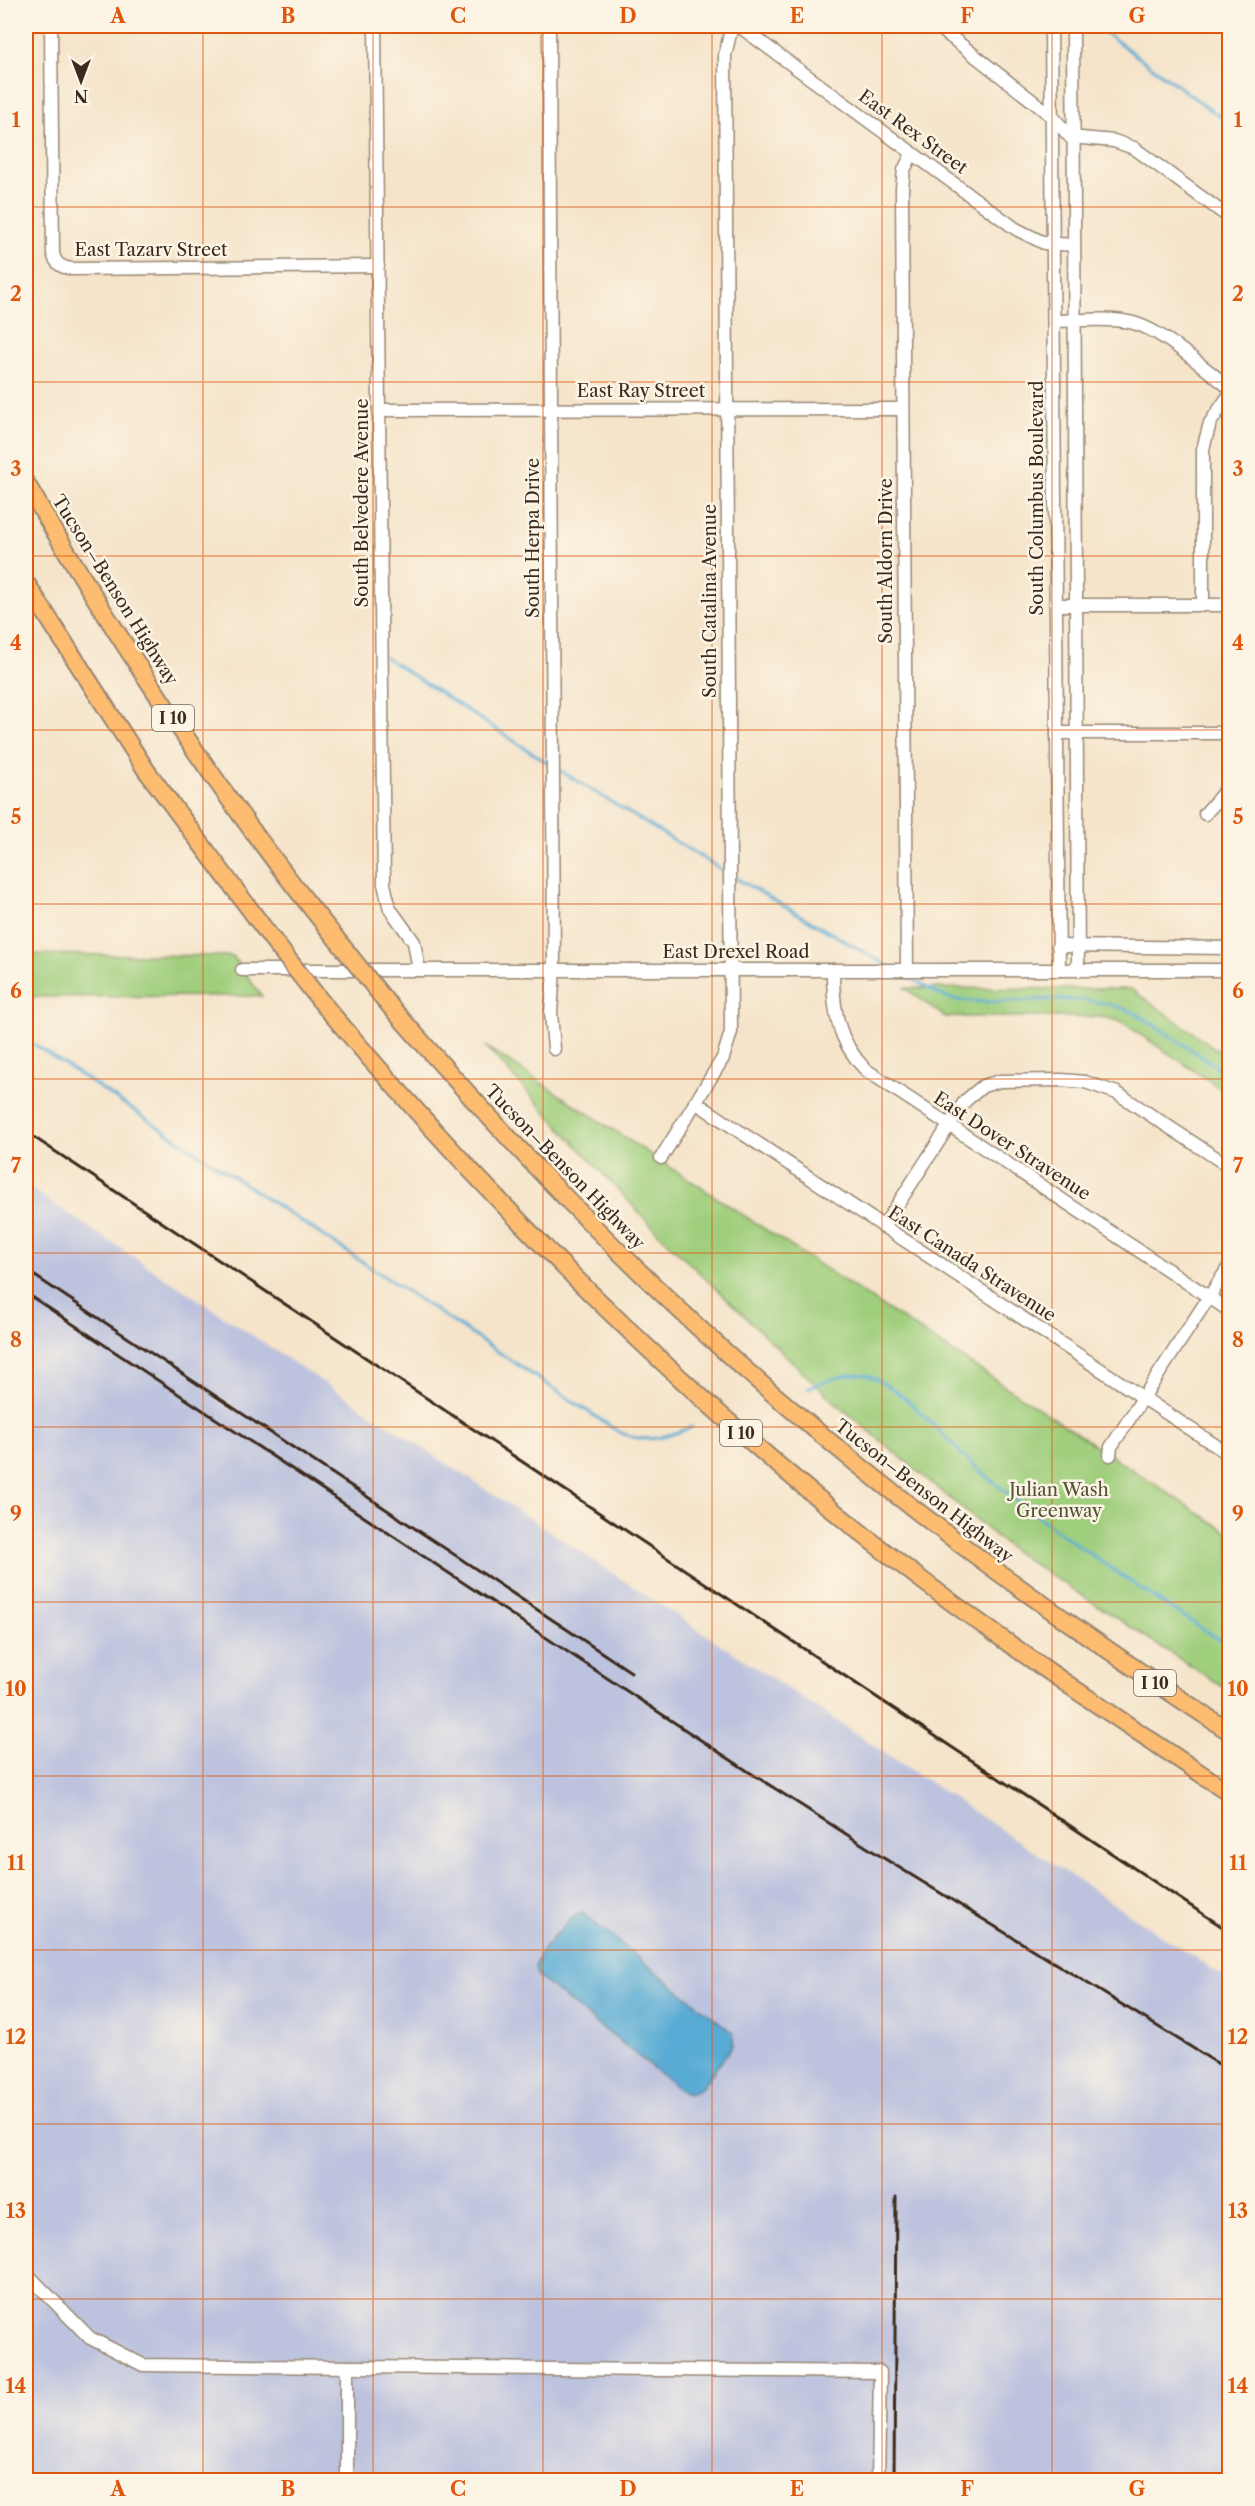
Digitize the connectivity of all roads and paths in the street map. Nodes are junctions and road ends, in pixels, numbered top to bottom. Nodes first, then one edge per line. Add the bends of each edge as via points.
1 (51, 26) edge
2 (375, 26) edge
3 (549, 26) edge
4 (732, 26) edge
5 (739, 26) edge
6 (937, 26) edge
7 (1051, 26) edge
8 (1073, 26) edge
9 (1053, 117) junction
10 (1074, 139) junction
11 (912, 154) junction
12 (1230, 218) edge
13 (1054, 245) junction
14 (1074, 245) junction
15 (378, 267) junction
16 (1054, 321) junction
17 (1075, 321) junction
18 (1230, 388) edge
19 (1230, 394) edge
20 (727, 409) junction
21 (903, 409) junction
22 (380, 410) junction
23 (550, 410) junction
24 (26, 483) edge
25 (26, 583) edge
26 (1203, 605) junction
27 (1230, 605) edge
28 (1056, 606) junction
29 (1076, 606) junction
30 (1057, 733) junction
31 (1077, 733) junction
32 (1230, 734) edge
33 (1230, 785) edge
34 (1205, 814) dead end
35 (1058, 946) junction
36 (1078, 948) junction
37 (1230, 948) edge
38 (242, 970) dead end
39 (419, 970) junction
40 (554, 970) junction
41 (731, 970) junction
42 (833, 970) junction
43 (907, 970) junction
44 (1059, 970) junction
45 (1078, 970) junction
46 (1230, 970) edge
47 (554, 1049) dead end
48 (695, 1102) junction
49 (949, 1125) junction
50 (661, 1158) dead end
51 (1230, 1167) edge
52 (883, 1227) junction
53 (1230, 1265) edge
54 (1209, 1297) junction
55 (1230, 1311) edge
56 (1142, 1397) junction
57 (1110, 1455) dead end
58 (1230, 1455) edge
59 (1081, 1633) junction
60 (1230, 1724) edge
61 (1230, 1732) edge
62 (1230, 1792) edge
63 (26, 2273) edge
64 (347, 2367) junction
65 (346, 2481) edge
66 (878, 2481) edge

1 - 15 street, East Tazarv Street via 53,253 61,267
2 - 15 street, South Belvedere Avenue
3 - 23 street, South Herpa Drive
4 - 20 street, South Catalina Avenue via 725,55
5 - 11 street, East Rex Street
6 - 9 street
7 - 9 street, South Columbus Boulevard
8 - 10 street
9 - 10 street
9 - 13 street, South Columbus Boulevard
10 - 12 street via 1114,141 1134,148
10 - 14 street
11 - 13 street, East Rex Street via 1033,240
11 - 21 street, South Aldorn Drive via 904,170 902,188
13 - 14 street, East Rex Street
13 - 16 street, South Columbus Boulevard
14 - 17 street
15 - 22 street, South Belvedere Avenue
16 - 17 street
16 - 28 street, South Columbus Boulevard
17 - 18 street via 1116,320 1147,328
17 - 29 street
19 - 26 street via 1210,423 1203,449
20 - 21 street, East Ray Street
20 - 23 street, East Ray Street
20 - 41 street, South Catalina Avenue
21 - 43 street, South Aldorn Drive
22 - 23 street, East Ray Street
22 - 39 street, South Belvedere Avenue via 384,884 390,909 414,942
23 - 40 street, South Herpa Drive
24 - 59 highway, Tucson–Benson Highway / I 10, bridge via 124,647 254,834 384,999 478,1105 661,1292 744,1368 900,1499
25 - 62 highway, I 10, bridge via 146,770 272,939 423,1120 513,1217 620,1323 849,1524 1073,1689
26 - 27 street
26 - 29 street
28 - 29 street
28 - 30 street, South Columbus Boulevard
29 - 31 street
30 - 31 street
30 - 35 street, South Columbus Boulevard
31 - 32 street
31 - 36 street
33 - 34 street
35 - 36 street
35 - 44 street, South Columbus Boulevard
36 - 37 street
36 - 45 street
38 - 39 street, East Drexel Road
39 - 40 street, East Drexel Road
40 - 41 street, East Drexel Road
40 - 47 street, South Herpa Drive via 550,1013
41 - 42 street, East Drexel Road
41 - 48 street, South Catalina Avenue via 730,1041
42 - 43 street, East Drexel Road
42 - 49 street, East Dover Stravenue via 836,1018 849,1051 876,1077
43 - 44 street, East Drexel Road
44 - 45 street, East Drexel Road
45 - 46 street, East Drexel Road
48 - 50 street, South Catalina Avenue
48 - 52 street, East Canada Stravenue
49 - 51 street via 968,1098 991,1083 1015,1079 1085,1082 1126,1099
49 - 52 street
49 - 54 street, East Dover Stravenue
52 - 56 street, East Canada Stravenue
53 - 54 street
54 - 55 street, East Dover Stravenue
54 - 56 street
56 - 57 street
56 - 58 street, East Canada Stravenue
59 - 60 highway
59 - 61 highway, Tucson–Benson Highway / I 10
63 - 64 street via 90,2338 143,2365
64 - 65 street
64 - 66 street via 880,2372

